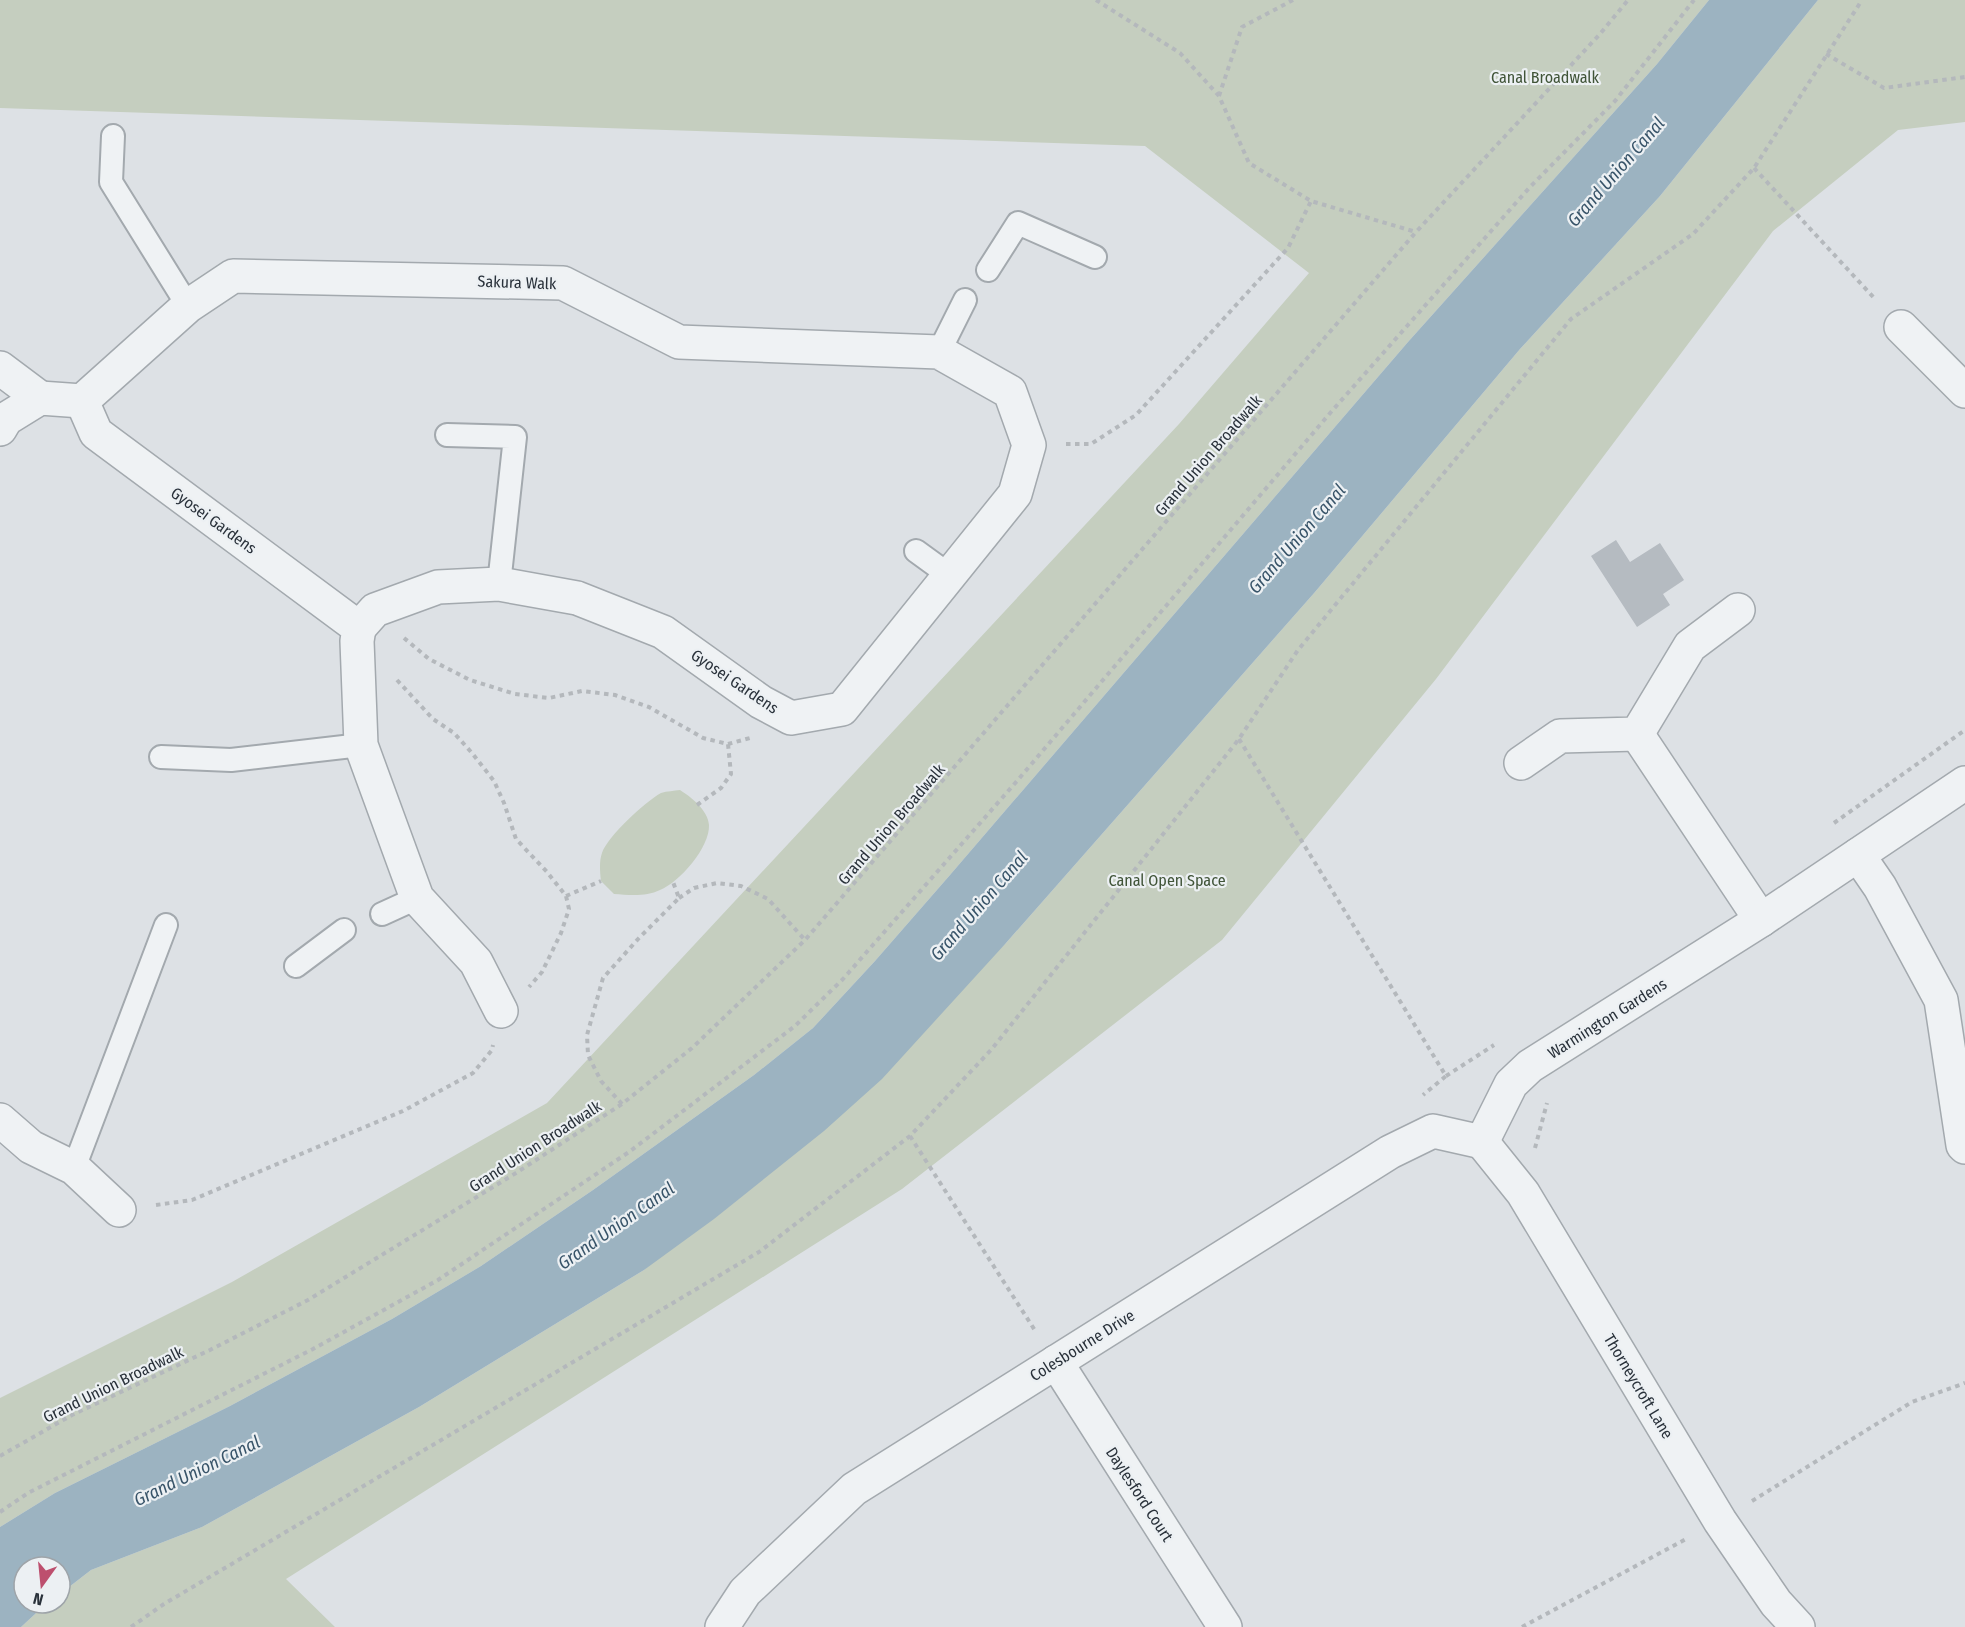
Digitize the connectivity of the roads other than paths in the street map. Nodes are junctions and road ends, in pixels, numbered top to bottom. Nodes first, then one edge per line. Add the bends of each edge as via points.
1 (113, 136) dead end
2 (1095, 257) dead end
3 (988, 270) dead end
4 (965, 300) dead end
5 (188, 306) junction
6 (1901, 327) road end
7 (939, 352) junction
8 (0, 368) edge
9 (1965, 392) edge
10 (40, 398) junction
11 (82, 401) junction
12 (0, 429) edge
13 (447, 435) dead end
14 (1029, 445) joint
15 (916, 551) dead end
16 (949, 575) junction
17 (499, 585) junction
18 (1738, 610) dead end
19 (364, 626) junction
20 (1637, 734) junction
21 (361, 745) junction
22 (161, 757) dead end
23 (1521, 763) dead end
24 (1965, 783) edge
25 (1858, 855) junction
26 (417, 898) junction
27 (382, 914) dead end
28 (1761, 920) junction
29 (166, 925) dead end
30 (344, 930) dead end
31 (296, 966) dead end
32 (501, 1011) road end
33 (0, 1120) edge
34 (1482, 1142) junction
35 (1965, 1147) edge
36 (74, 1168) junction
37 (119, 1210) road end
38 (1056, 1362) junction
39 (722, 1627) edge
40 (1225, 1627) edge
41 (1798, 1627) edge

1 - 5 lane via 111,182
2 - 3 lane via 1018,223
4 - 7 lane
5 - 7 street, Sakura Walk via 233,276 563,283 679,342
5 - 11 street, Sakura Walk
6 - 9 street
7 - 14 street, Sakura Walk via 1011,392
8 - 10 street
10 - 11 street
10 - 12 street via 6,419
11 - 19 street, Gyosei Gardens via 96,433
13 - 17 lane via 514,436
14 - 16 street, Gyosei Gardens via 1015,494
15 - 16 lane
16 - 17 street, Gyosei Gardens via 842,709 791,718 761,702 663,632 577,598
17 - 19 street, Gyosei Gardens via 438,587
18 - 20 street via 1690,646
19 - 21 street
20 - 23 street via 1560,736
20 - 28 street
21 - 22 lane via 231,760
21 - 26 street
24 - 25 street, Warmington Gardens
25 - 28 street, Warmington Gardens
25 - 35 street via 1880,887 1941,1000
26 - 27 lane
26 - 32 street via 476,962
28 - 34 street, Warmington Gardens via 1530,1066 1510,1084
29 - 36 lane
30 - 31 lane
33 - 36 street via 31,1147
34 - 38 street, Colesbourne Drive via 1433,1131 1390,1152
34 - 41 street, Thorneycroft Lane via 1523,1193 1720,1521 1776,1603
36 - 37 street
38 - 39 street, Colesbourne Drive via 854,1489 745,1592
38 - 40 street, Daylesford Court

